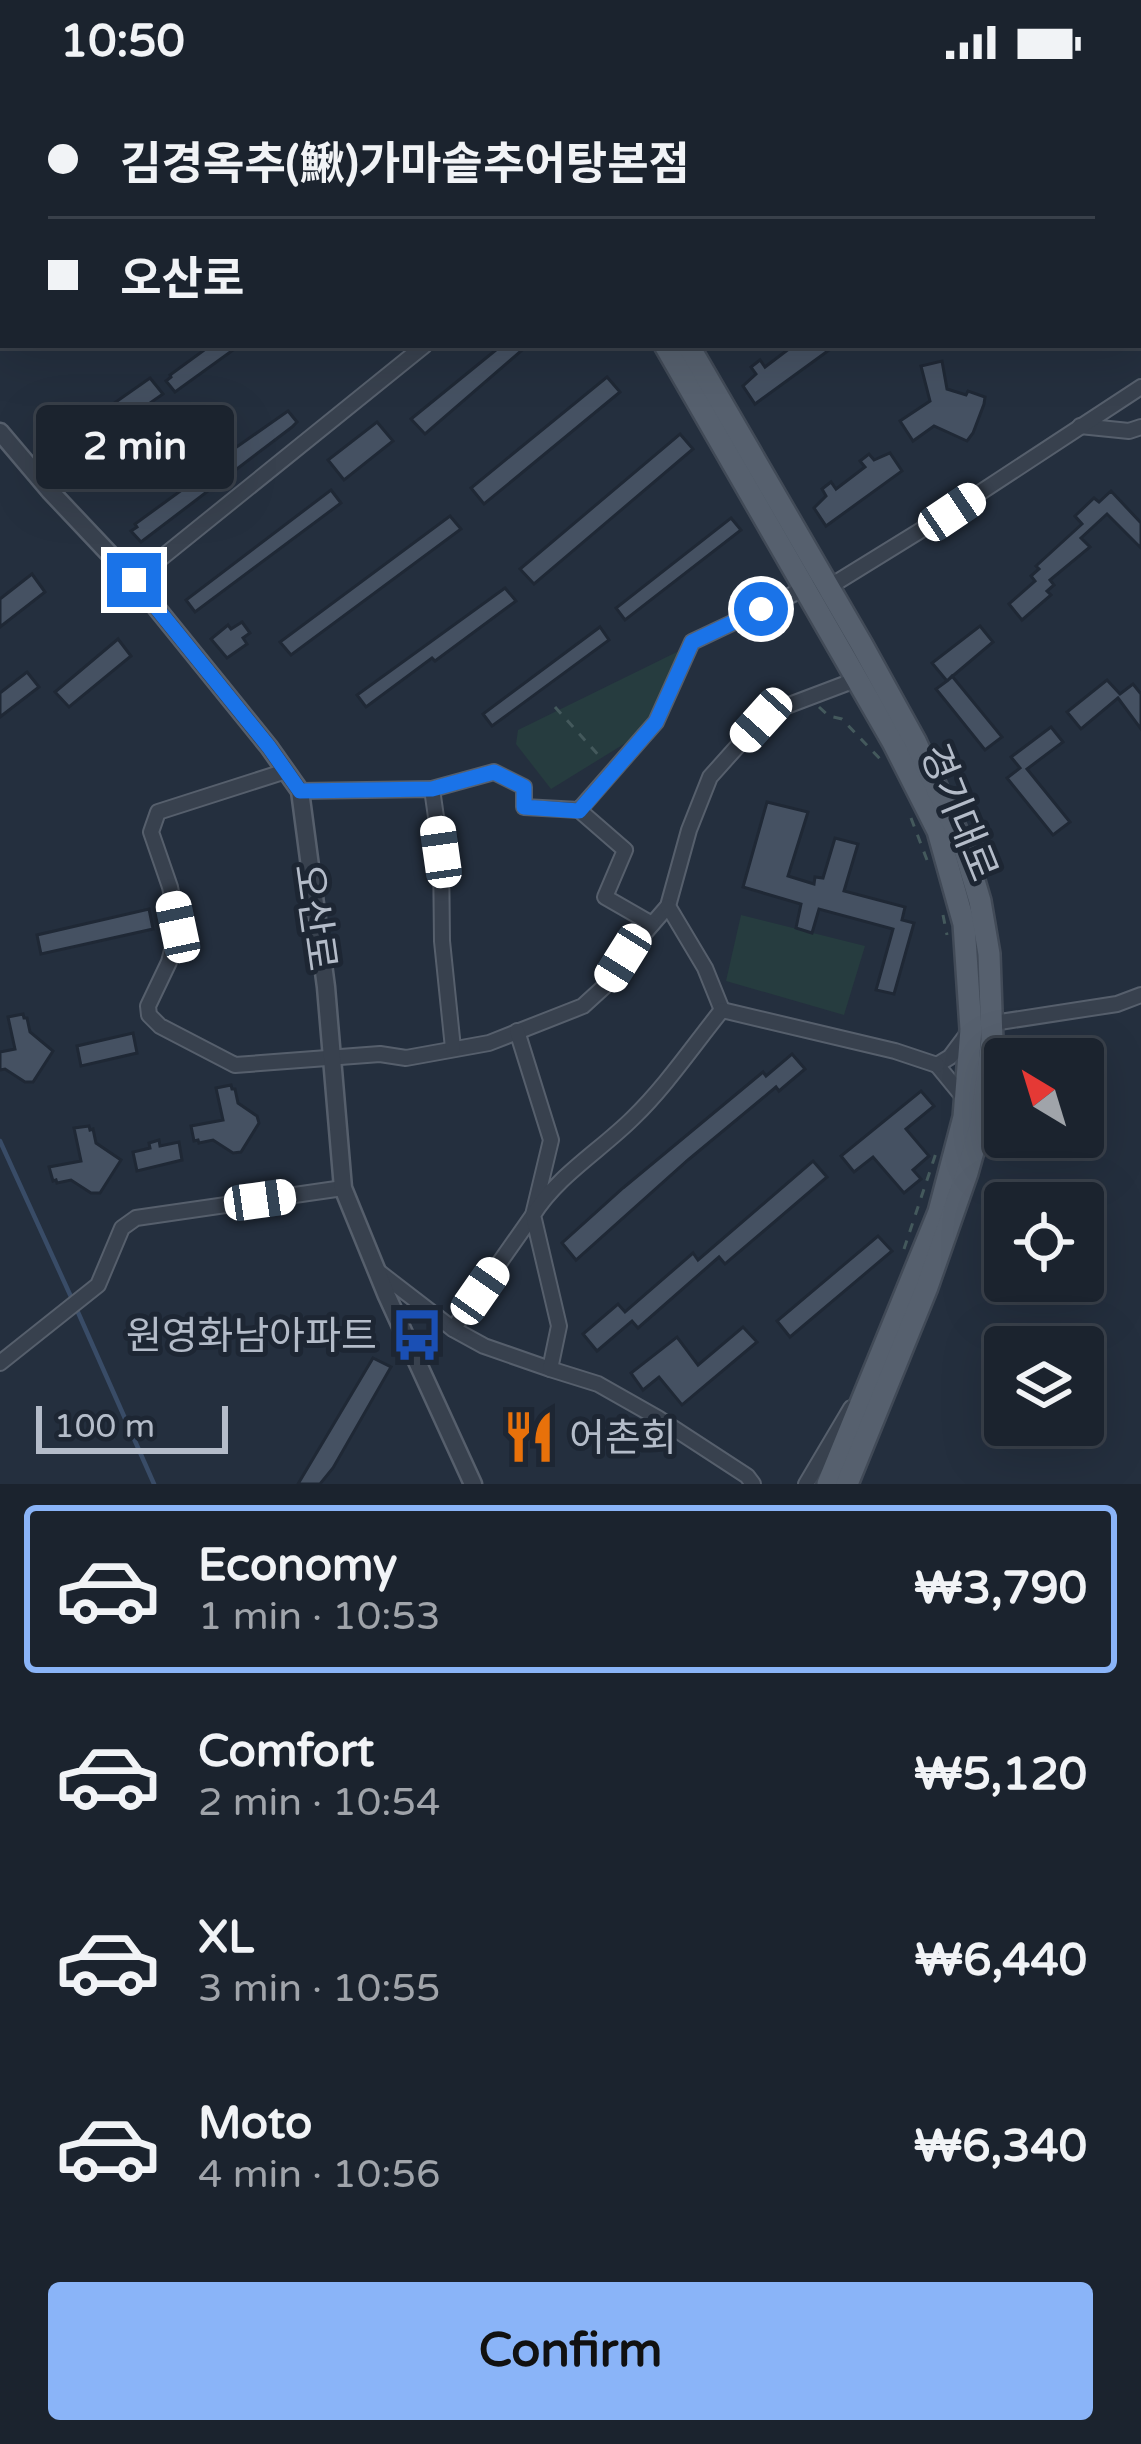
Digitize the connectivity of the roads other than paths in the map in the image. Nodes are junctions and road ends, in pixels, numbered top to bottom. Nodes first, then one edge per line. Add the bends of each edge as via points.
1 (421, 348) edge
2 (667, 348) edge
3 (690, 348) edge
4 (1141, 387) edge
5 (1080, 426) junction
6 (1141, 427) edge
7 (0, 432) edge
8 (134, 580) junction
9 (818, 588) junction
10 (862, 645) junction
11 (846, 680) junction
12 (286, 771) junction
13 (432, 789) junction
14 (300, 791) junction
15 (579, 811) junction
16 (668, 906) junction
17 (652, 924) junction
18 (1141, 994) edge
19 (722, 1010) junction
20 (981, 1026) junction
21 (517, 1031) junction
22 (453, 1048) junction
23 (331, 1057) junction
24 (937, 1064) junction
25 (965, 1101) junction
26 (343, 1187) junction
27 (533, 1215) junction
28 (379, 1272) junction
29 (453, 1329) junction
30 (0, 1363) edge
31 (550, 1369) junction
32 (869, 1385) junction
33 (473, 1484) edge
34 (752, 1484) edge
35 (806, 1484) edge
36 (828, 1484) edge
37 (847, 1484) edge

1 - 8 street
2 - 9 main road, 경기대로
3 - 9 main road, 경기대로
4 - 5 street
5 - 6 street
5 - 9 street
7 - 8 street, 오산로
8 - 12 street, 오산로
9 - 10 main road, 경기대로
9 - 11 main road, 경기대로
9 - 15 street via 692,642 656,722
10 - 11 street
10 - 20 main road, 경기대로 via 964,847 989,954
11 - 16 street via 761,720 710,777
11 - 20 main road, 경기대로 via 893,742 938,831
12 - 14 street, 오산로
12 - 23 street via 158,812 151,832 178,927 149,1015 235,1065
13 - 14 street
13 - 15 street via 494,772 524,787 524,807
13 - 22 street
14 - 23 street, 오산로
15 - 17 street via 626,850 605,897
16 - 17 street
16 - 19 street
17 - 21 street via 584,1006
18 - 20 street
19 - 24 street
19 - 27 street via 635,1117
20 - 24 street
20 - 25 main road, 경기대로
20 - 37 main road, 경기대로 via 992,1040 967,1173
21 - 22 street
21 - 27 street via 551,1140
22 - 23 street via 406,1058
23 - 26 street, 오산로
24 - 25 street
25 - 32 main road, 경기대로 via 939,1212
26 - 28 street, 오산로
26 - 30 street via 136,1218 122,1228 98,1285
27 - 29 street
27 - 31 street via 559,1326
28 - 29 street
28 - 33 street, 오산로
29 - 31 street
31 - 34 street via 598,1384
32 - 35 street
32 - 36 main road, 경기대로

